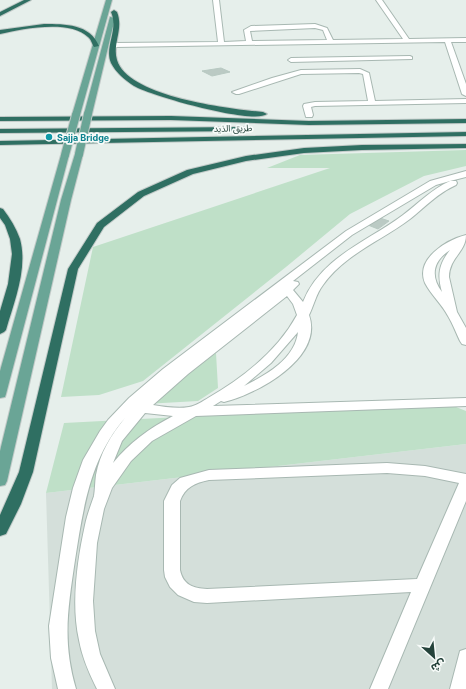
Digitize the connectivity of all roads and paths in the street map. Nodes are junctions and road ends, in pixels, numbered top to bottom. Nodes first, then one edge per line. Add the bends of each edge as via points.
1 (28, 0) edge
2 (108, 0) edge
3 (116, 0) edge
4 (216, 0) edge
5 (379, 0) edge
6 (114, 12) junction
7 (0, 14) edge
8 (0, 32) edge
9 (446, 40) junction
10 (466, 40) edge
11 (407, 41) junction
12 (330, 42) junction
13 (221, 43) junction
14 (250, 43) junction
15 (286, 43) junction
16 (115, 45) junction
17 (96, 46) junction
18 (410, 58) dead end
19 (291, 60) junction
20 (295, 73) junction
21 (236, 92) dead end
22 (466, 94) edge
23 (466, 101) edge
24 (372, 103) junction
25 (309, 116) junction
26 (466, 117) edge
27 (0, 119) edge
28 (466, 121) edge
29 (466, 126) edge
30 (0, 131) edge
31 (466, 134) edge
32 (150, 140) junction
33 (466, 142) edge
34 (0, 143) edge
35 (466, 146) edge
36 (466, 174) edge
37 (466, 179) edge
38 (0, 211) edge
39 (465, 239) edge
40 (362, 245) junction
41 (285, 286) junction
42 (452, 312) junction
43 (304, 315) junction
44 (0, 330) edge
45 (466, 342) edge
46 (0, 394) edge
47 (211, 402) junction
48 (466, 402) edge
49 (136, 407) junction
50 (191, 412) junction
51 (466, 479) edge
52 (0, 481) edge
53 (466, 483) edge
54 (100, 498) junction
55 (0, 530) edge
56 (423, 585) junction
57 (466, 657) edge
58 (67, 689) edge
59 (106, 689) edge
60 (379, 689) edge
61 (459, 689) edge

1 - 7 highway
2 - 17 main road
3 - 6 main road
4 - 13 street
5 - 11 street
6 - 16 highway via 118,20
6 - 52 main road, bridge via 66,200
8 - 17 highway via 30,26 68,27 88,33
9 - 10 street
9 - 11 street
9 - 22 street
11 - 12 street
12 - 14 street via 325,28 315,26 250,28 247,30
12 - 15 street
13 - 14 street
13 - 16 street
14 - 15 street
15 - 19 street
16 - 25 highway via 113,57 117,69 129,80 162,95 230,111
17 - 46 main road, bridge
18 - 19 street
19 - 20 street
20 - 21 street
20 - 24 street via 364,72
23 - 24 street
24 - 25 street via 311,104 306,108
25 - 26 highway
27 - 28 highway via 165,118 309,123
29 - 30 highway, طريق الذيد
31 - 32 highway, طريق الذيد
32 - 33 highway via 237,146
32 - 34 highway, طريق الذيد
35 - 55 highway via 306,150 239,159 159,184 111,214 88,240 73,269 26,472
36 - 41 street via 433,183 367,221 331,246
37 - 40 street via 441,188 407,216
38 - 44 highway via 12,229 18,249 17,271
39 - 42 street via 449,258 443,273
39 - 42 street via 439,253 429,267 430,284
40 - 41 street via 324,261
40 - 43 street via 327,272 311,294
41 - 43 street via 295,297
41 - 49 street via 179,375
42 - 45 street
43 - 47 street via 279,348 262,364
43 - 47 street via 305,333 291,361 265,381 244,392
47 - 50 street
48 - 50 street
49 - 50 street
49 - 54 street via 107,458
49 - 58 street via 114,421 97,447 82,481 58,627 59,652
50 - 54 street via 167,424 127,456
51 - 56 street via 425,471 387,468 209,475 184,482 175,491 172,501 173,579 186,592 196,596
53 - 56 street
54 - 59 street via 89,546 84,601 86,630 93,661
56 - 60 street
57 - 61 street

